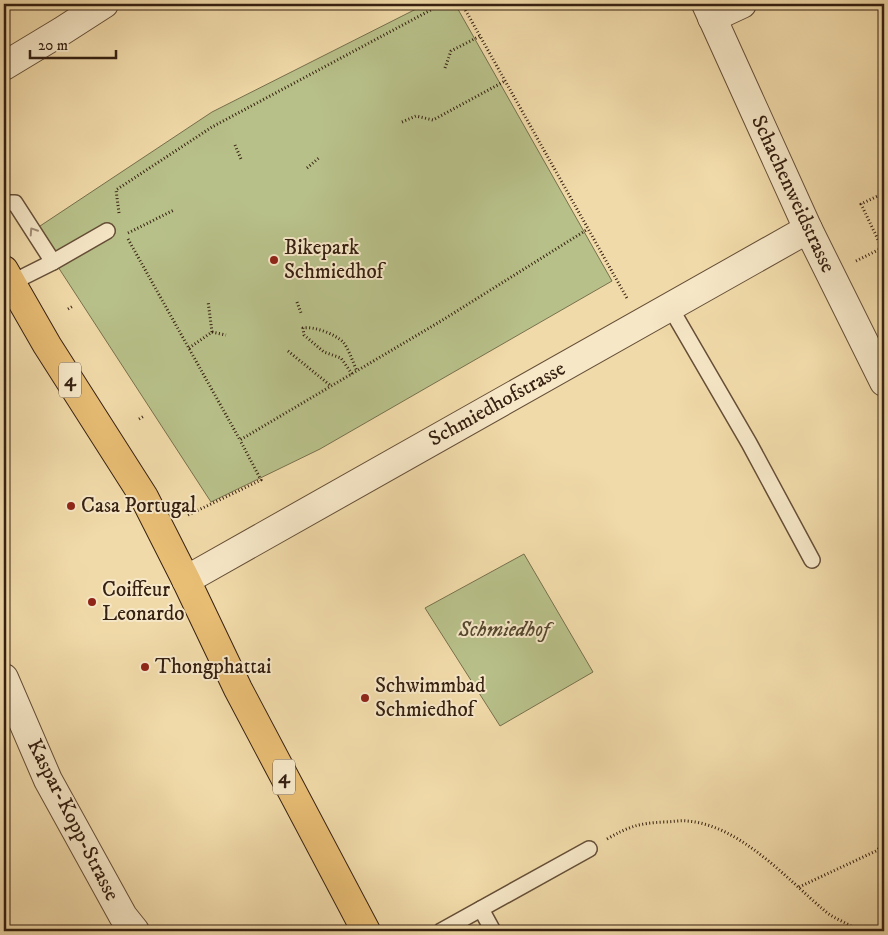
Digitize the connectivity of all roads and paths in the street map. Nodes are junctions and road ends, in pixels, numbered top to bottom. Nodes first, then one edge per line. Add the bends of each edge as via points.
1 (104, 4) edge
2 (442, 4) edge
3 (462, 4) edge
4 (742, 4) edge
5 (709, 11) edge
6 (480, 36) junction
7 (4, 66) edge
8 (445, 68) dead end
9 (505, 81) junction
10 (402, 122) dead end
11 (235, 144) dead end
12 (320, 157) dead end
13 (241, 159) dead end
14 (307, 168) dead end
15 (884, 193) edge
16 (4, 203) edge
17 (174, 210) dead end
18 (119, 215) dead end
19 (808, 228) junction
20 (123, 229) dead end
21 (588, 229) junction
22 (107, 232) dead end
23 (125, 234) junction
24 (53, 262) junction
25 (830, 274) junction
26 (7, 276) edge
27 (208, 301) dead end
28 (628, 301) dead end
29 (296, 302) dead end
30 (73, 306) dead end
31 (670, 307) junction
32 (68, 309) dead end
33 (301, 313) dead end
34 (212, 332) junction
35 (226, 335) dead end
36 (189, 348) junction
37 (288, 351) dead end
38 (357, 371) junction
39 (352, 374) junction
40 (884, 382) edge
41 (331, 386) junction
42 (144, 416) dead end
43 (139, 419) dead end
44 (240, 440) junction
45 (188, 515) dead end
46 (812, 560) dead end
47 (186, 580) junction
48 (4, 678) edge
49 (884, 844) edge
50 (589, 849) joint
51 (799, 887) junction
52 (481, 909) junction
53 (135, 931) edge
54 (366, 931) edge
55 (441, 931) edge
56 (493, 931) edge
57 (858, 931) edge

1 - 7 street
2 - 18 path via 212,127 116,190
3 - 6 path
4 - 5 street
5 - 19 street, Schachenweidstrasse
6 - 8 path via 451,51
6 - 9 path
9 - 10 path via 433,120 416,116
9 - 21 path
11 - 13 path
12 - 14 path
15 - 25 path via 860,204 882,248
24 -> 16 lane via 15,203
17 - 23 path
19 - 25 street, Schachenweidstrasse
19 - 31 street, Schmiedhofstrasse
20 - 23 path
21 - 28 path
21 - 38 path
22 - 24 lane
23 - 36 path
24 - 26 lane
25 - 40 street, Schachenweidstrasse
26 - 47 main road, 4 via 144,497
27 - 34 path
29 - 33 path
30 - 32 path
31 - 46 lane
31 - 47 street, Schmiedhofstrasse
34 - 35 path
34 - 36 path
36 - 44 path
37 - 41 path
38 - 39 path
38 - 39 path via 343,343 324,331 303,328 304,335 324,352 342,358
39 - 41 path
41 - 44 path
42 - 43 path
44 - 45 path via 261,480
47 - 54 main road, 4 via 250,712
48 - 53 street, Kaspar-Kopp-Strasse via 48,780 123,916
49 - 51 path via 876,851
50 - 51 path via 626,828 687,821 728,834 757,851
50 - 52 lane
51 - 57 path via 827,913
52 - 55 lane
52 - 56 lane

